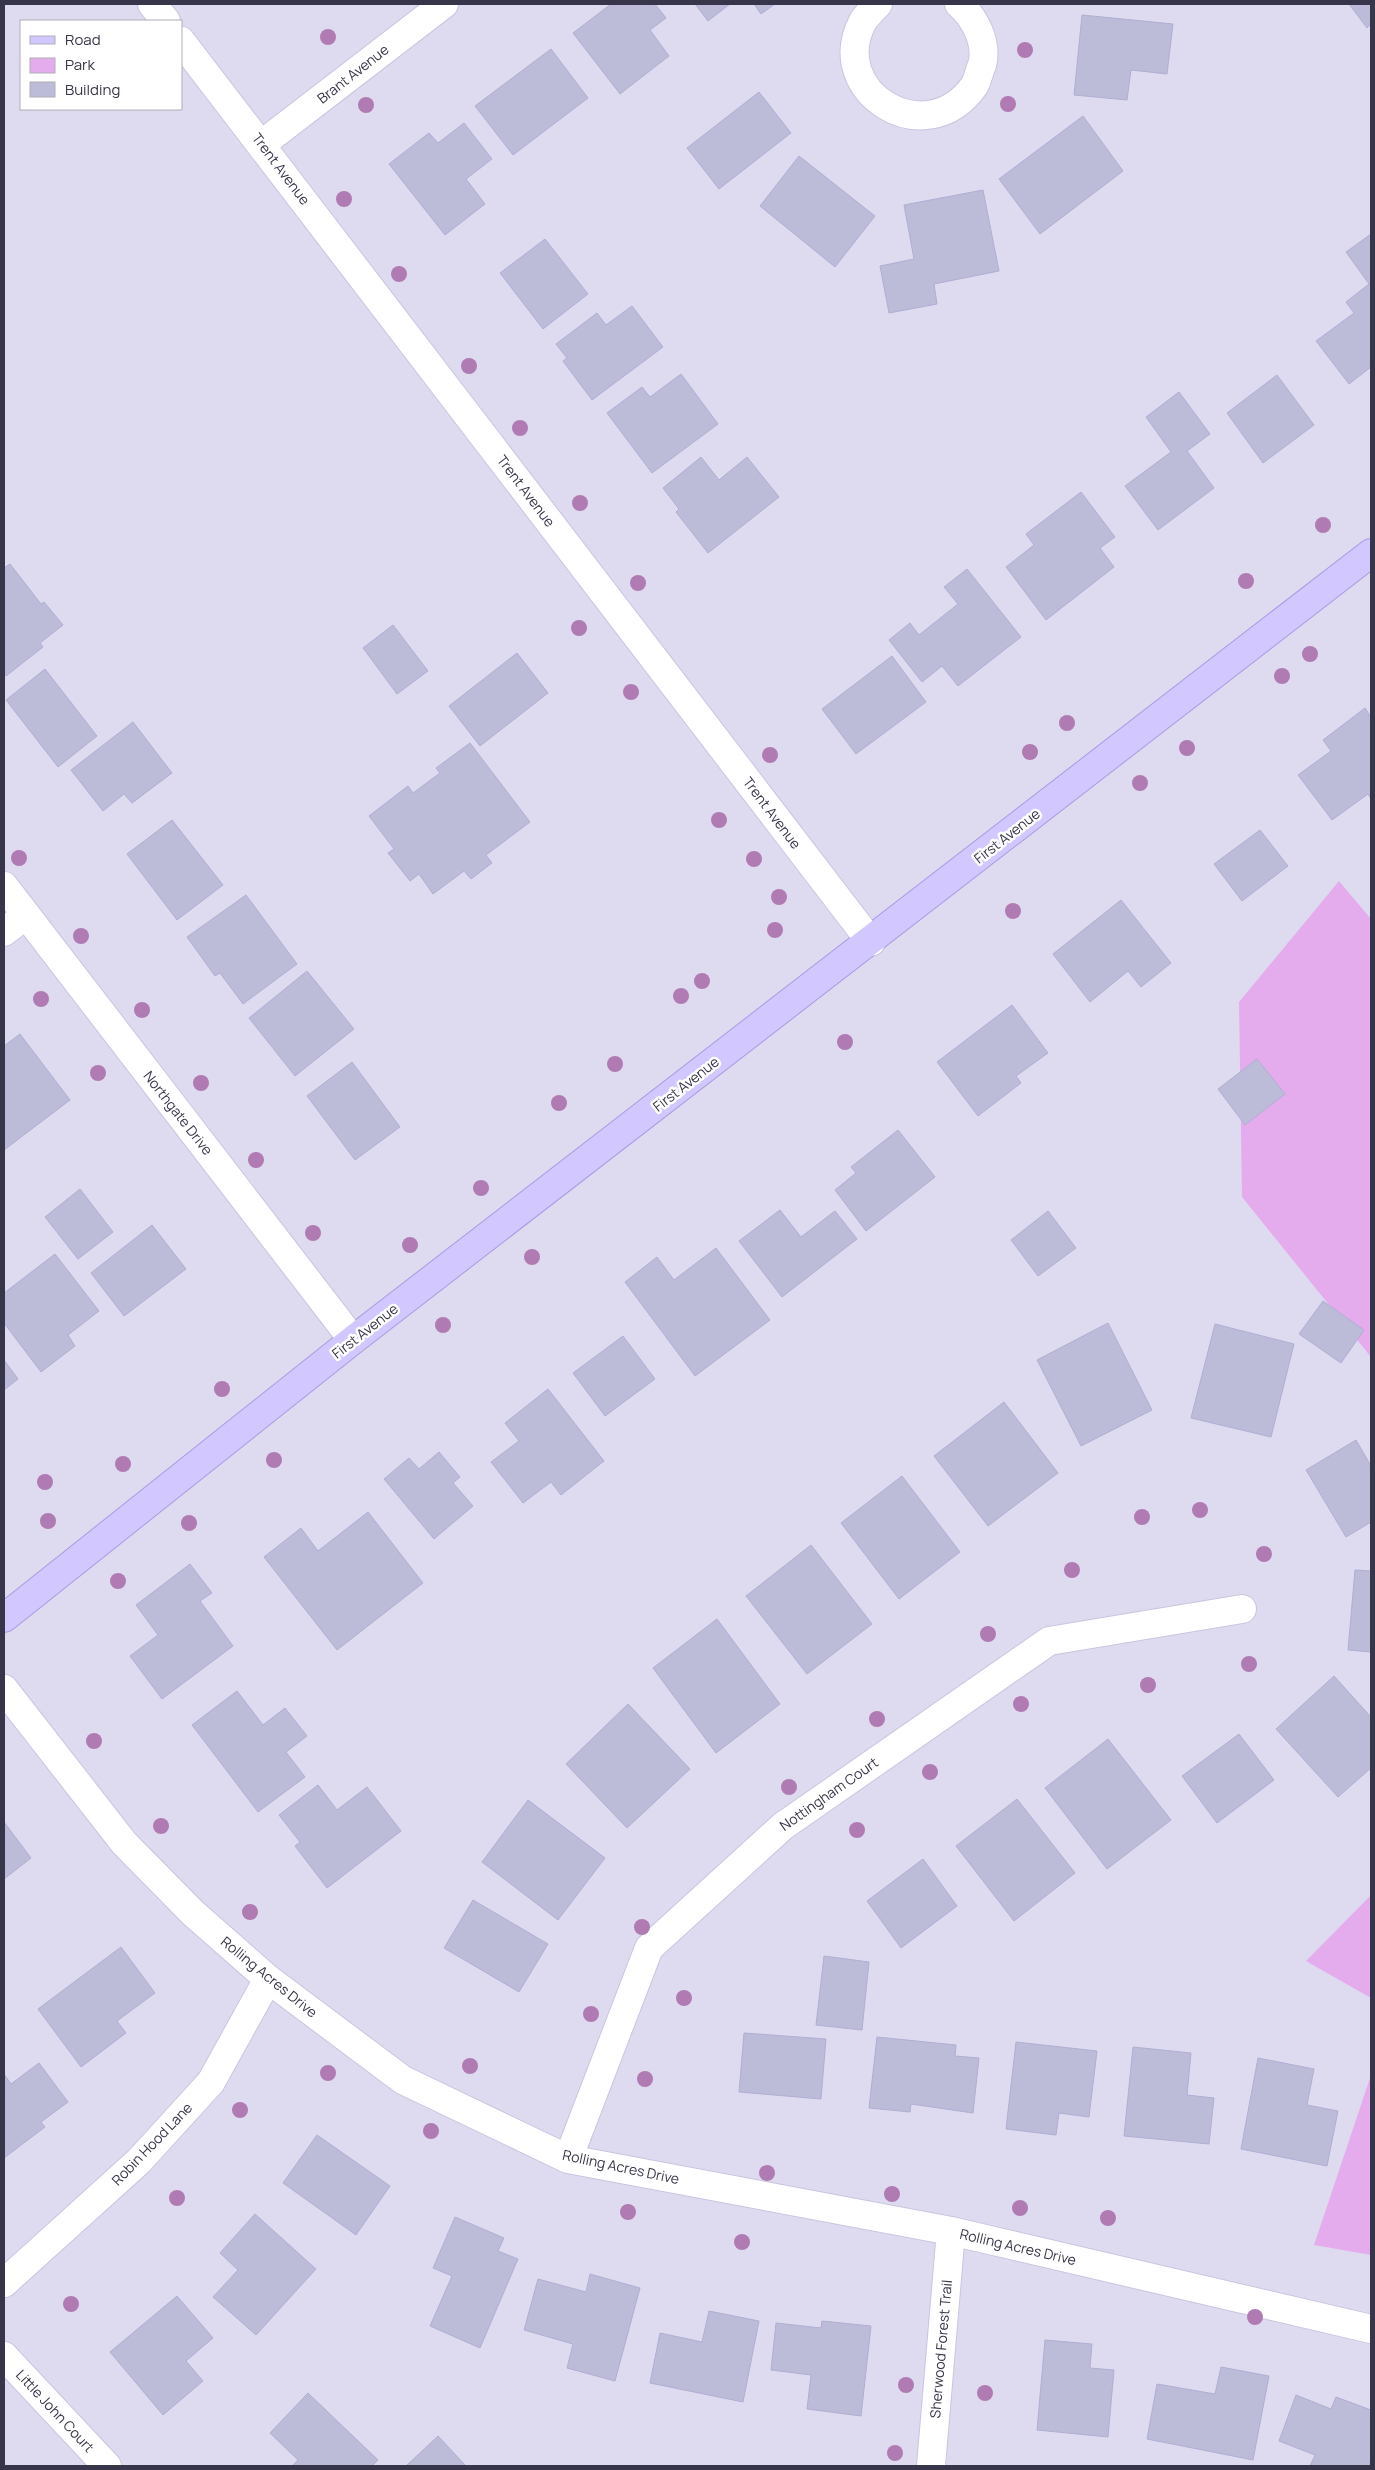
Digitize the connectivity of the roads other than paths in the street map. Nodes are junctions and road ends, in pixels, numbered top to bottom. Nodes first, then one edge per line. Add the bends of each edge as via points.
1 (152, 4) edge
2 (444, 4) edge
3 (878, 4) edge
4 (959, 4) edge
5 (165, 20) edge
6 (182, 42) edge
7 (262, 144) junction
8 (1371, 553) edge
9 (4, 886) edge
10 (26, 915) junction
11 (4, 932) edge
12 (871, 942) junction
13 (353, 1340) junction
14 (1242, 1609) dead end
15 (4, 1618) edge
16 (4, 1689) edge
17 (268, 1979) junction
18 (568, 2159) junction
19 (951, 2231) junction
20 (4, 2283) edge
21 (1371, 2329) edge
22 (4, 2356) edge
23 (107, 2466) edge
24 (931, 2466) edge

1 - 5 street
2 - 7 street, Brant Avenue
3 - 4 street via 863,21 856,44 858,70 868,92 888,108 911,116 936,115 958,104 975,85 983,61 981,36 970,13
6 - 7 street, Trent Avenue
7 - 12 street, Trent Avenue
8 - 12 street, First Avenue
9 - 10 street, Northgate Drive
10 - 11 street
10 - 13 street, Northgate Drive
12 - 13 street, First Avenue
13 - 15 street, First Avenue
14 - 18 street, Nottingham Court via 1049,1641 783,1826 649,1948
16 - 17 street, Rolling Acres Drive via 124,1843 192,1913
17 - 18 street, Rolling Acres Drive via 403,2080
17 - 20 street, Robin Hood Lane via 211,2082 139,2162
18 - 19 street, Rolling Acres Drive
19 - 21 street, Rolling Acres Drive
19 - 24 street, Sherwood Forest Trail
22 - 23 street, Little John Court

